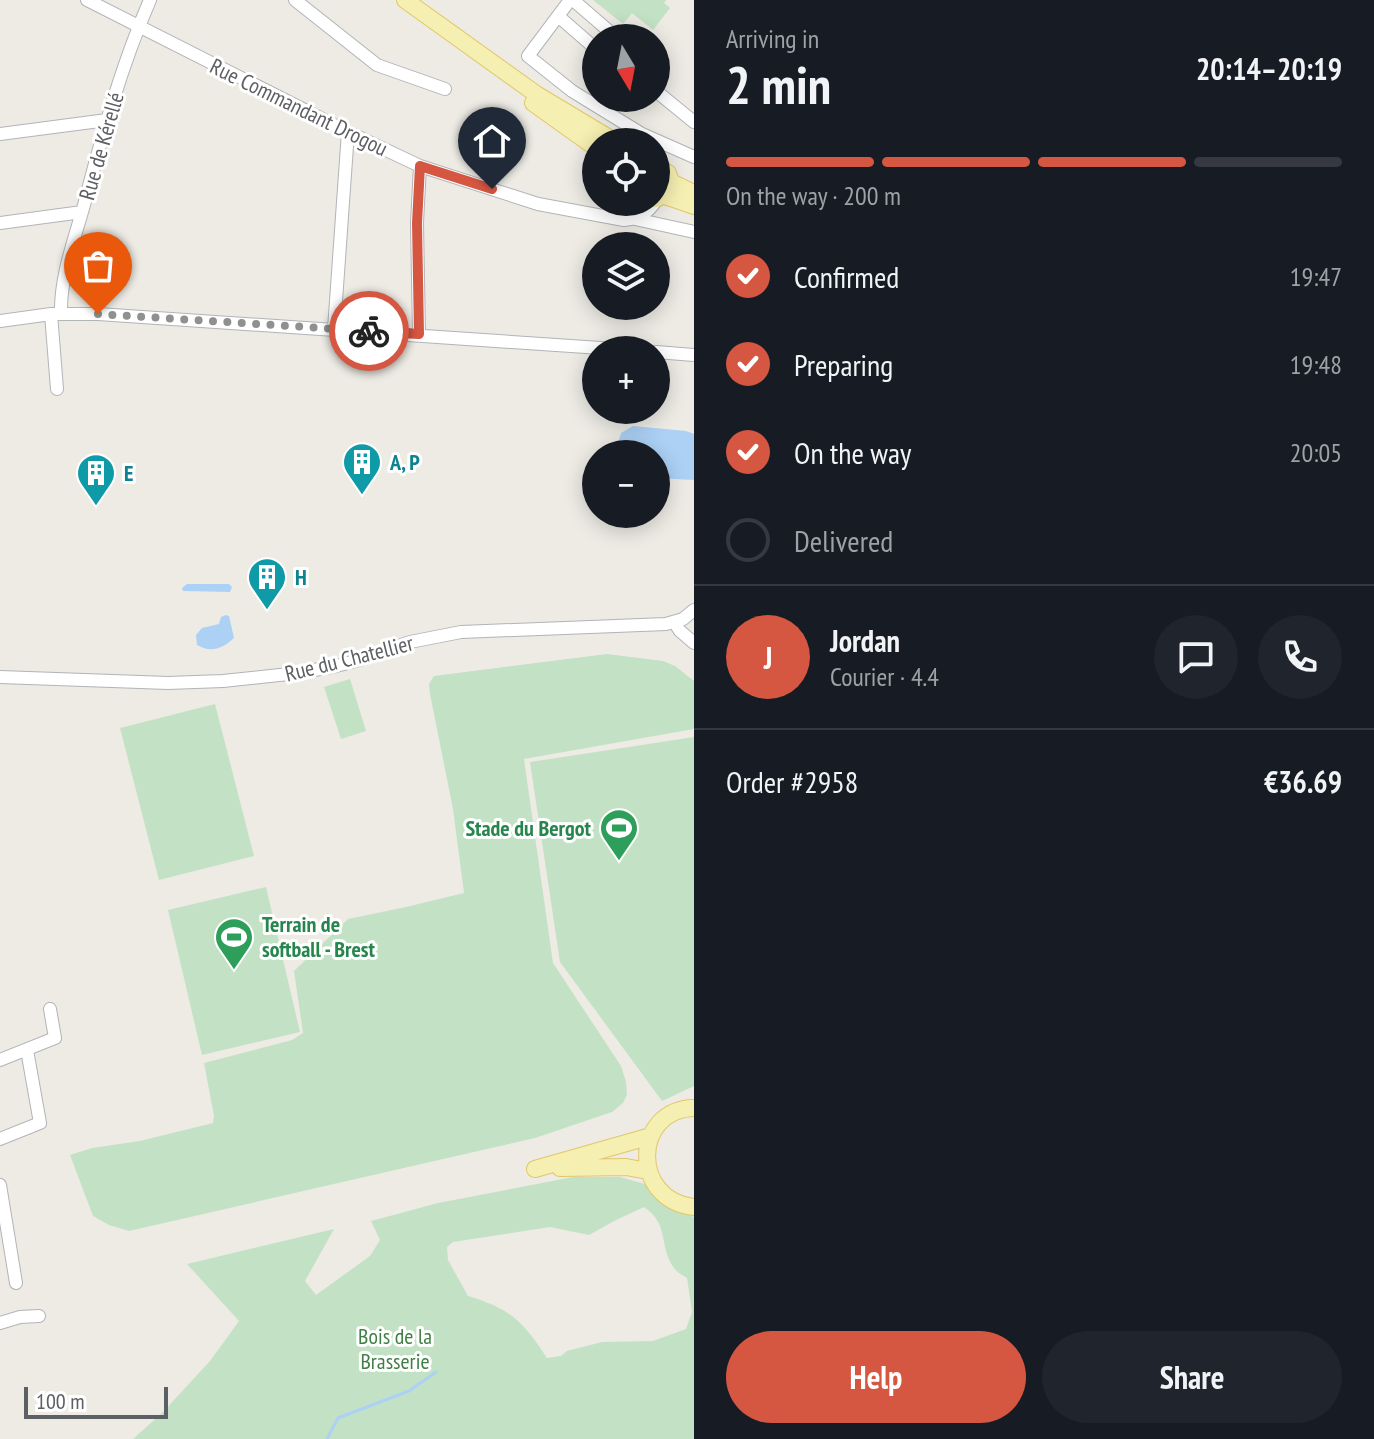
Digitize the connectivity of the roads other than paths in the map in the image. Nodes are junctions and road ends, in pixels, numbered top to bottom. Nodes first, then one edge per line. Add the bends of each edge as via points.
1 (87, 0) edge
2 (150, 0) edge
3 (295, 0) edge
4 (394, 0) edge
5 (405, 0) edge
6 (571, 0) edge
7 (558, 16) junction
8 (600, 24) edge
9 (139, 26) junction
10 (582, 37) edge
11 (445, 89) dead end
12 (670, 102) edge
13 (107, 120) junction
14 (694, 122) edge
15 (593, 128) edge
16 (348, 132) junction
17 (0, 134) edge
18 (582, 138) edge
19 (694, 157) edge
20 (420, 166) junction
21 (694, 193) edge
22 (670, 195) edge
23 (670, 199) edge
24 (694, 206) edge
25 (82, 212) junction
26 (582, 213) edge
27 (611, 216) edge
28 (640, 216) edge
29 (635, 219) junction
30 (0, 223) edge
31 (694, 232) edge
32 (56, 314) junction
33 (0, 321) edge
34 (334, 329) junction
35 (419, 334) junction
36 (582, 346) edge
37 (670, 353) edge
38 (694, 355) edge
39 (57, 389) dead end
40 (694, 610) edge
41 (674, 622) junction
42 (694, 643) edge
43 (0, 677) edge
44 (50, 1009) dead end
45 (27, 1050) junction
46 (0, 1060) edge
47 (694, 1108) edge
48 (651, 1136) junction
49 (0, 1139) edge
50 (648, 1171) junction
51 (0, 1188) edge
52 (693, 1208) edge
53 (16, 1283) dead end
54 (39, 1316) dead end
55 (0, 1323) edge

1 - 9 street, Rue Commandant Drogou
2 - 9 street, Rue de Kérellé
3 - 11 street via 377,65
4 - 18 main road
5 - 15 main road via 525,87
6 - 7 street
6 - 8 street
7 - 10 street
7 - 19 street via 528,56 572,91 642,134
9 - 13 street, Rue de Kérellé
9 - 16 street, Rue Commandant Drogou
12 - 14 street
13 - 17 street
13 - 25 street, Rue de Kérellé
16 - 20 street, Rue Commandant Drogou
16 - 34 street
20 - 26 street, Rue Commandant Drogou
20 - 35 street
21 - 22 main road
23 - 24 main road
25 - 30 street
25 - 32 street, Rue de Kérellé
27 - 29 street, Rue Commandant Drogou
28 - 29 street
29 - 31 street, Rue Commandant Drogou
32 - 33 street
32 - 34 street
32 - 39 street, Rue de Kérellé
34 - 35 street
35 - 36 street
37 - 38 street
40 - 41 street, Rue du Chatellier
41 - 42 street
41 - 43 street, Rue du Chatellier via 461,632 336,666 234,681
44 - 45 street via 55,1038
45 - 46 street
45 - 49 street via 40,1123
47 - 48 main road via 673,1113
48 - 50 main road
48 - 50 main road via 535,1169
50 - 52 main road via 664,1195
51 - 53 street
54 - 55 street

